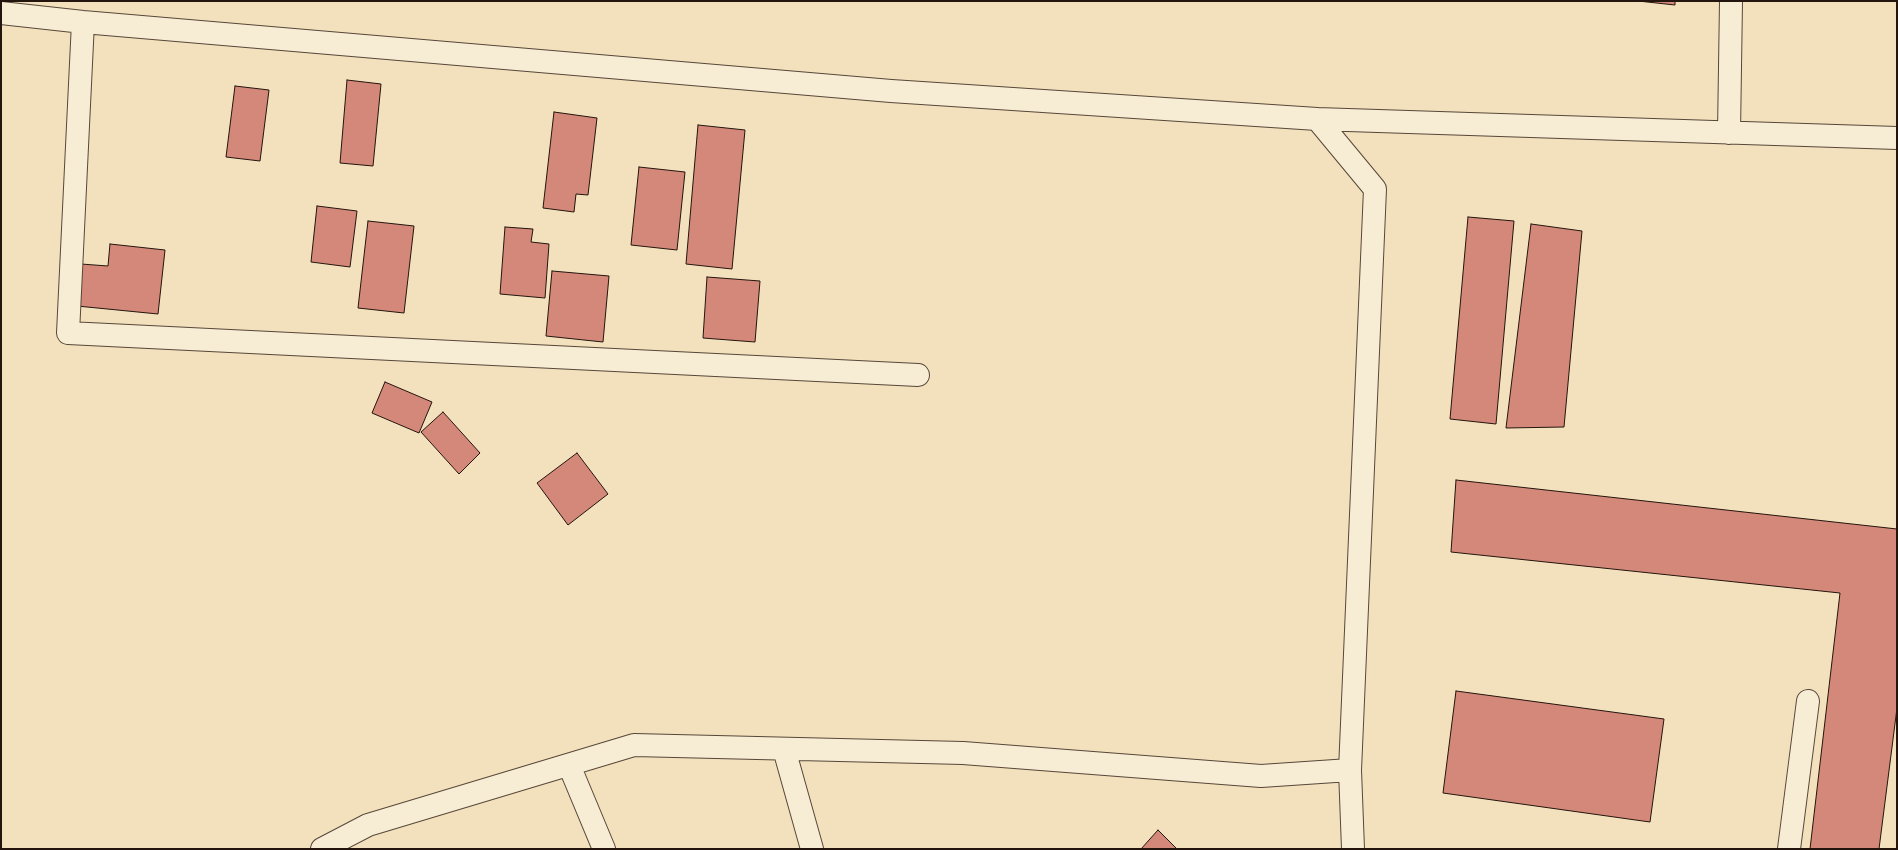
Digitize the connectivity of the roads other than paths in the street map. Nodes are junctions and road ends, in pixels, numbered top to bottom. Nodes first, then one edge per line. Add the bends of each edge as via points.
1 (1731, 1) edge
2 (1, 13) edge
3 (83, 22) junction
4 (1317, 119) junction
5 (1729, 133) junction
6 (1897, 138) edge
7 (918, 375) dead end
8 (1808, 701) dead end
9 (784, 749) junction
10 (569, 765) junction
11 (1350, 770) junction
12 (322, 849) edge
13 (604, 849) edge
14 (812, 849) edge
15 (1353, 849) edge
16 (1789, 849) edge

1 - 5 street
2 - 3 street
3 - 4 street via 891,91
3 - 7 street via 68,332
4 - 5 street
4 - 11 street via 1375,189
5 - 6 street
8 - 16 street
9 - 10 street via 634,745
9 - 11 street via 963,753 1261,776
9 - 14 street
10 - 12 street via 368,825
10 - 13 street
11 - 15 street

